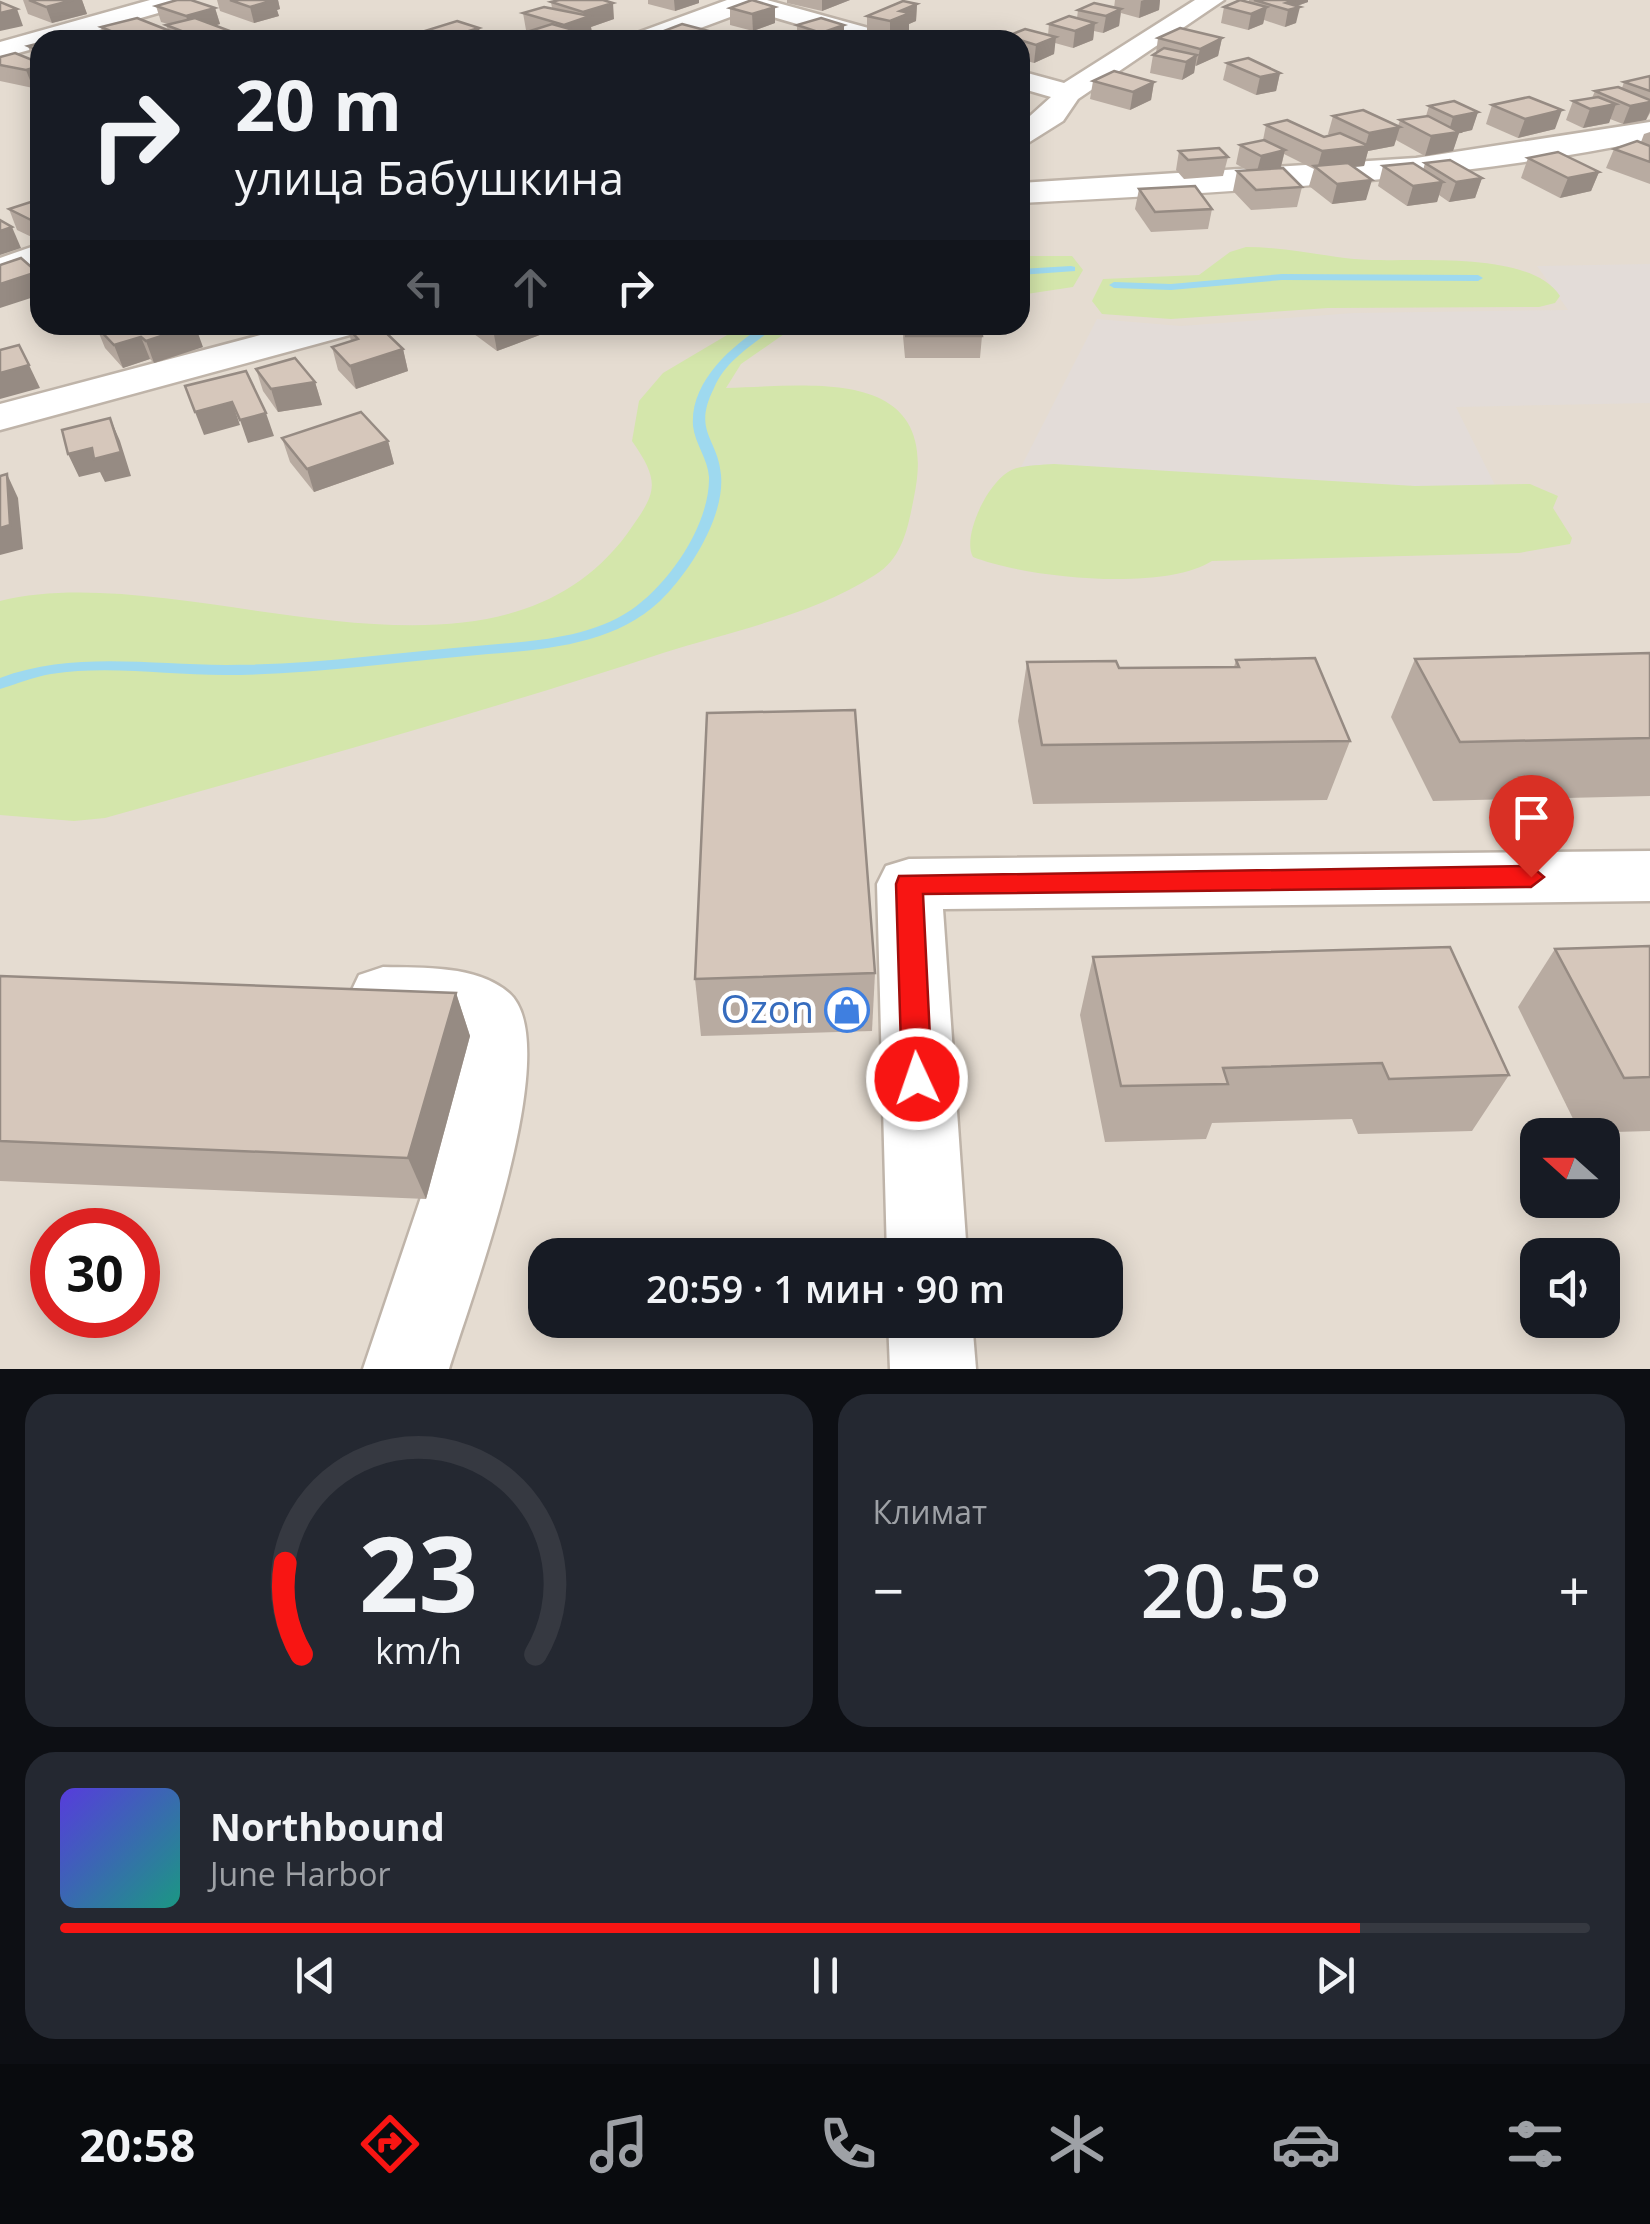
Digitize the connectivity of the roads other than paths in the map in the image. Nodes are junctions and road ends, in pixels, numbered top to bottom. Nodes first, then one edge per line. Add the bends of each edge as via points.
1 (177, 0) edge
2 (1212, 0) edge
3 (747, 1) edge
4 (71, 30) edge
5 (670, 30) edge
6 (847, 30) edge
7 (30, 42) edge
8 (0, 50) edge
9 (1030, 82) edge
10 (1068, 92) junction
11 (1650, 131) edge
12 (1030, 132) edge
13 (1030, 193) edge
14 (30, 259) edge
15 (0, 270) edge
16 (306, 335) edge
17 (0, 417) edge
18 (1650, 876) edge
19 (312, 993) edge
20 (925, 1238) edge
21 (931, 1338) edge
22 (406, 1369) edge
23 (933, 1369) edge

1 - 4 street
2 - 10 street
3 - 5 street
3 - 6 street
7 - 8 street
9 - 10 street
10 - 12 street via 1053,115
11 - 13 street via 1560,150 1388,169
14 - 15 street
16 - 17 street
18 - 20 street via 909,884
19 - 22 street via 466,1004 490,1020 498,1045 476,1148
21 - 23 street

